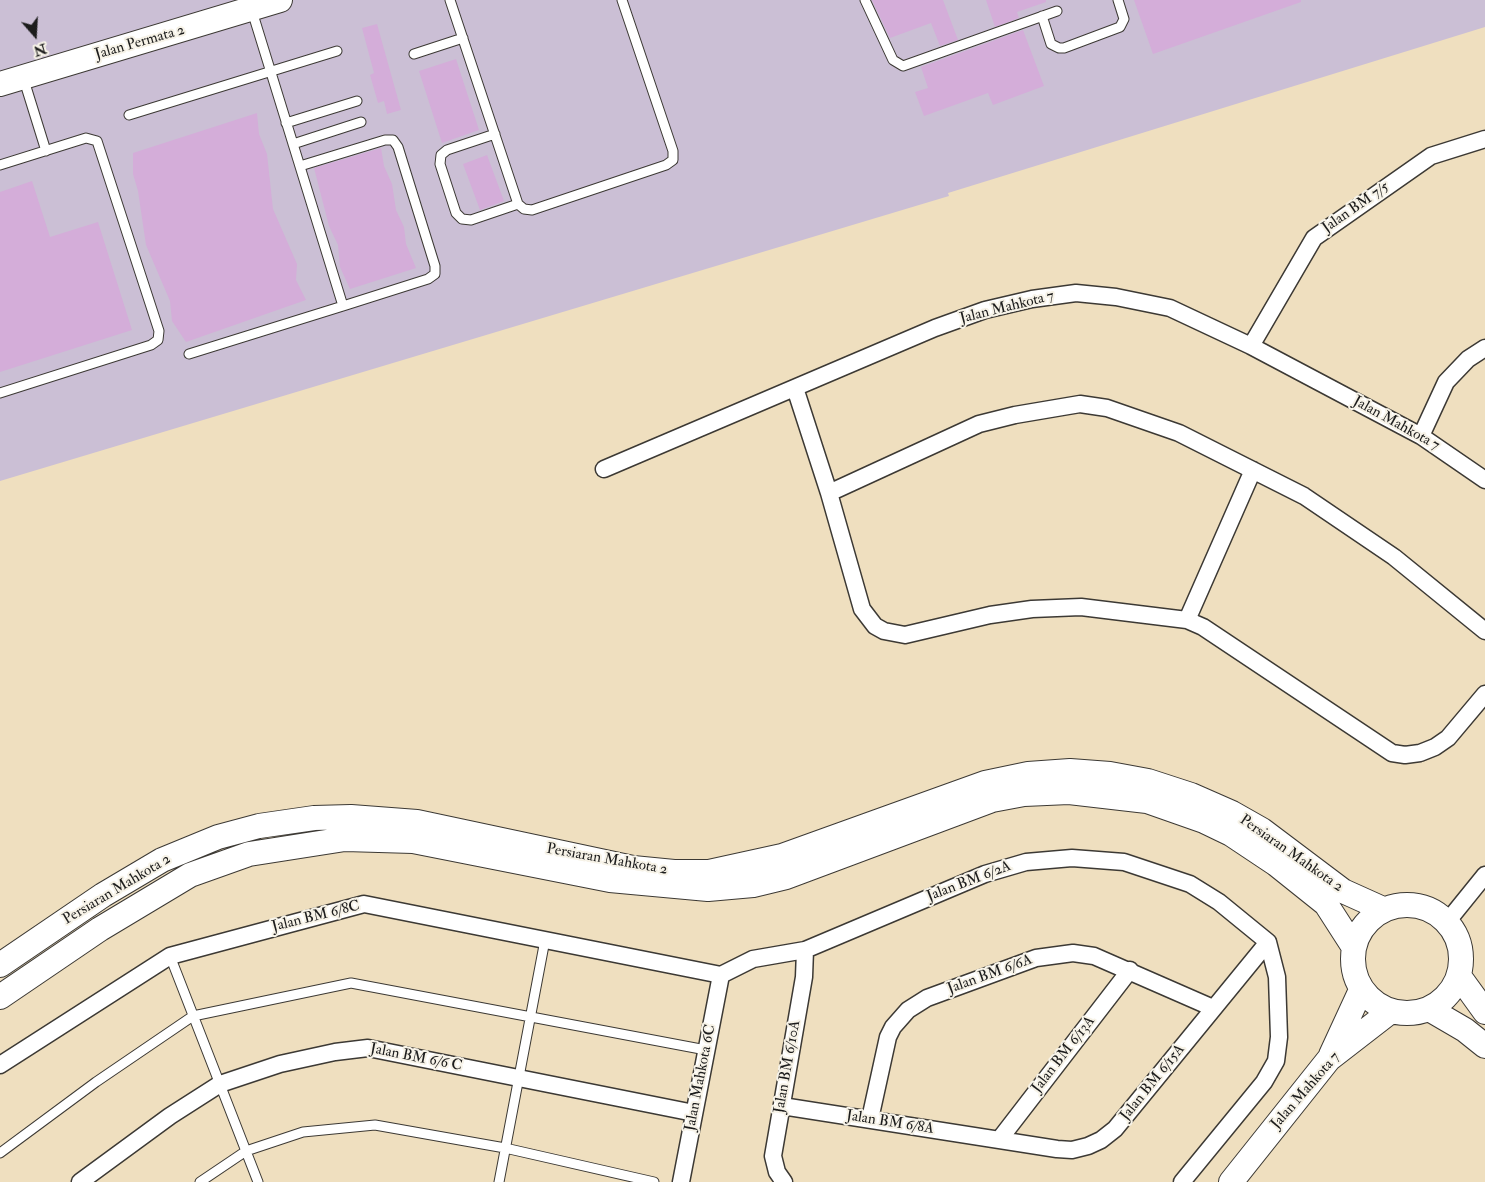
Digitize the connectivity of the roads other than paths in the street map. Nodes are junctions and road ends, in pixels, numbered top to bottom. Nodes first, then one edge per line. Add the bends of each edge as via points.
1 (280, 0) edge
2 (450, 0) edge
3 (622, 0) edge
4 (865, 0) edge
5 (1118, 0) edge
6 (252, 10) junction
7 (1057, 11) dead end
8 (1042, 16) junction
9 (463, 38) junction
10 (337, 51) dead end
11 (414, 54) dead end
12 (270, 71) junction
13 (22, 77) junction
14 (0, 84) edge
15 (356, 101) dead end
16 (129, 115) dead end
17 (361, 122) dead end
18 (286, 123) junction
19 (495, 134) junction
20 (1485, 139) edge
21 (293, 144) junction
22 (46, 151) junction
23 (0, 165) edge
24 (300, 166) junction
25 (518, 204) junction
26 (343, 306) junction
27 (1251, 346) junction
28 (1485, 348) edge
29 (189, 354) dead end
30 (795, 388) junction
31 (0, 393) edge
32 (1421, 436) junction
33 (604, 469) dead end
34 (1253, 470) junction
35 (1485, 480) edge
36 (829, 493) junction
37 (1187, 620) junction
38 (1485, 631) edge
39 (1485, 694) edge
40 (415, 831) junction
41 (1485, 875) edge
42 (1384, 910) junction
43 (1447, 922) junction
44 (545, 940) junction
45 (1268, 942) junction
46 (1353, 946) junction
47 (804, 950) junction
48 (170, 956) junction
49 (0, 965) edge
50 (1130, 970) junction
51 (721, 974) junction
52 (1459, 976) junction
53 (1361, 990) junction
54 (0, 997) edge
55 (1213, 1008) junction
56 (1429, 1009) junction
57 (1391, 1011) junction
58 (1485, 1012) edge
59 (193, 1016) junction
60 (530, 1016) junction
61 (1485, 1046) edge
62 (706, 1050) junction
63 (1329, 1059) junction
64 (0, 1065) edge
65 (518, 1078) junction
66 (220, 1084) junction
67 (782, 1106) junction
68 (694, 1113) junction
69 (870, 1120) junction
70 (999, 1140) junction
71 (505, 1148) junction
72 (246, 1151) junction
73 (0, 1153) edge
74 (80, 1182) edge
75 (200, 1182) edge
76 (258, 1182) edge
77 (499, 1182) edge
78 (654, 1182) edge
79 (681, 1182) edge
80 (784, 1182) edge
81 (1182, 1182) edge
82 (1231, 1182) edge

1 - 6 main road, Jalan Permata 2
2 - 9 lane
3 - 25 lane via 673,151 673,160 666,166 532,210
4 - 8 lane via 893,60 903,66
5 - 8 lane via 1124,19 1120,27 1064,48 1052,44
6 - 12 lane
6 - 13 main road, Jalan Permata 2
7 - 8 lane
9 - 11 lane
9 - 19 lane
10 - 12 lane
12 - 16 lane
12 - 18 lane
13 - 14 main road, Jalan Permata 2
13 - 22 lane
15 - 18 lane
17 - 21 lane
18 - 21 lane
19 - 25 lane
19 - 25 lane via 447,150 441,155 440,164 462,219 470,220
20 - 27 street, Jalan BM 7/5 via 1431,156 1314,238
21 - 24 lane
22 - 23 lane
22 - 31 lane via 86,138 98,141 159,331 158,340 152,345
24 - 26 lane
24 - 26 lane via 389,139 398,147 407,174 435,274
26 - 29 lane
27 - 30 street, Jalan Mahkota 7 via 1170,308 1076,293 985,310 884,348
27 - 32 street, Jalan Mahkota 7
28 - 32 street via 1468,359 1446,382
30 - 33 street, Jalan Mahkota 7
30 - 36 street
32 - 35 street, Jalan Mahkota 7
34 - 36 street via 1179,433 1122,412 1080,404 979,424
34 - 37 street
34 - 38 street via 1304,496 1394,557
36 - 37 street via 862,609 884,631 904,635 990,615 1081,607
37 - 39 street via 1203,627 1392,754 1420,753 1435,748 1448,738
40 - 42 main road, Persiaran Mahkota 2 via 633,868 709,872 782,856 985,783 1028,774 1070,771 1110,774 1148,781 1232,813 1262,830 1343,891
40 - 46 main road, Persiaran Mahkota 2 via 610,880 708,889 753,885 786,877 992,800 1024,794 1068,792 1109,795 1147,801 1204,821 1237,838 1326,904
40 - 49 main road, Persiaran Mahkota 2 via 350,817 314,818 259,826 218,837 162,860 103,895
40 - 54 main road, Persiaran Mahkota 2 via 302,844 249,854 190,876 100,929
41 - 43 street
42 - 43 main road via 1400,905 1418,905
42 - 46 main road via 1370,918
43 - 52 main road via 1456,934 1460,948
44 - 48 street, Jalan BM 6/8C via 364,904
44 - 51 street, Jalan BM 6/8C
44 - 60 lane
45 - 47 street, Jalan BM 6/2A via 1219,902 1190,884 1124,862 1072,858 1026,862 985,874
45 - 55 street, Jalan BM 6/15A
45 - 81 street via 1277,977 1279,1045 1276,1061 1264,1082
46 - 53 main road via 1354,976
47 - 51 street, Jalan BM 6/2A via 753,959
47 - 67 street, Jalan BM 6/10A via 804,977
48 - 59 lane
48 - 64 street, Jalan BM 6/8C
50 - 55 street, Jalan BM 6/6A
50 - 69 street, Jalan BM 6/6A via 1080,953 1036,958 917,1003 900,1017 888,1037
50 - 70 street, Jalan BM 6/13A
51 - 62 street, Jalan Mahkota 6C
52 - 56 main road via 1452,990
52 - 58 main road
53 - 57 main road via 1374,1003
53 - 63 main road
55 - 70 street, Jalan BM 6/15A via 1119,1125 1101,1140 1065,1150
56 - 57 main road via 1404,1014
56 - 61 main road
57 - 63 main road, Jalan Mahkota 7
59 - 60 lane via 351,983
59 - 66 lane
59 - 73 lane
60 - 62 lane
60 - 65 lane
62 - 68 street, Jalan Mahkota 6C
63 - 82 main road, Jalan Mahkota 7
65 - 66 street, Jalan BM 6/6 C via 368,1048 280,1064
65 - 68 street, Jalan BM 6/6 C
65 - 71 lane
66 - 72 lane
66 - 74 street, Jalan BM 6/6 C
67 - 69 street, Jalan BM 6/8A
67 - 80 street, Jalan BM 6/10A via 773,1156 777,1172
68 - 79 street, Jalan Mahkota 6C
69 - 70 street, Jalan BM 6/8A
71 - 72 lane via 375,1124 302,1132
71 - 77 lane
71 - 78 lane
72 - 75 lane
72 - 76 lane

